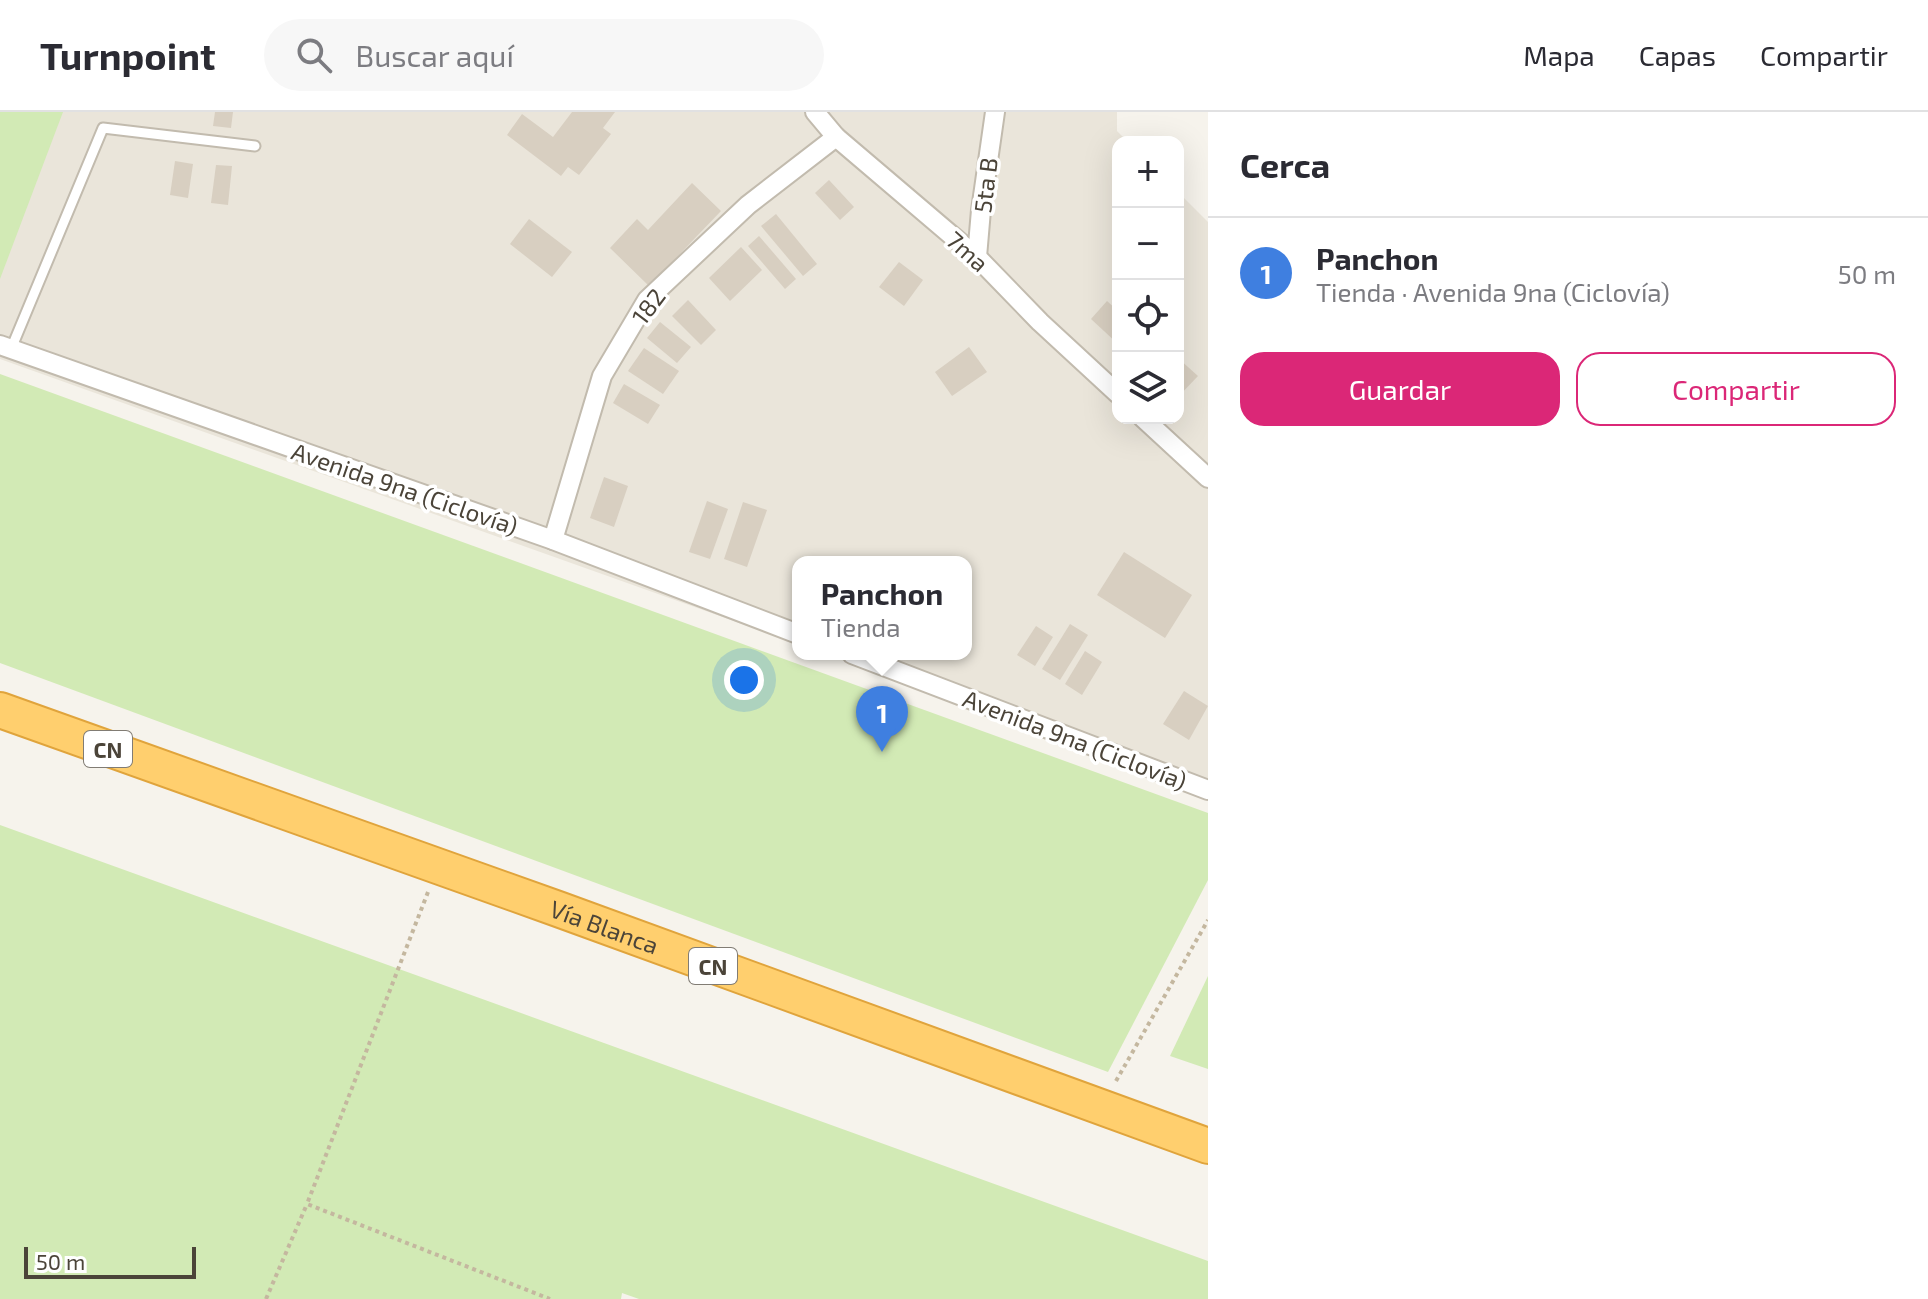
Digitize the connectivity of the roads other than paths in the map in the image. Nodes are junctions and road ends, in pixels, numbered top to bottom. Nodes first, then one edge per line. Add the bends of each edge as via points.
1 (815, 112) edge
2 (995, 112) edge
3 (836, 137) junction
4 (255, 146) dead end
5 (977, 257) junction
6 (5, 347) edge
7 (1112, 388) edge
8 (1150, 424) edge
9 (1208, 478) edge
10 (553, 540) junction
11 (792, 632) edge
12 (868, 660) edge
13 (0, 710) edge
14 (1208, 790) edge
15 (1208, 1146) edge

1 - 3 street, 7ma
2 - 5 street, 5ta B
3 - 5 street, 7ma
3 - 10 street, 182 via 748,205 647,300 602,376
4 - 6 lane via 103,128
5 - 7 street, 7ma
6 - 10 street, Avenida 9na (Ciclovía)
8 - 9 street
10 - 11 street, Avenida 9na (Ciclovía)
12 - 14 street, Avenida 9na (Ciclovía)
13 - 15 highway, Vía Blanca / CN

